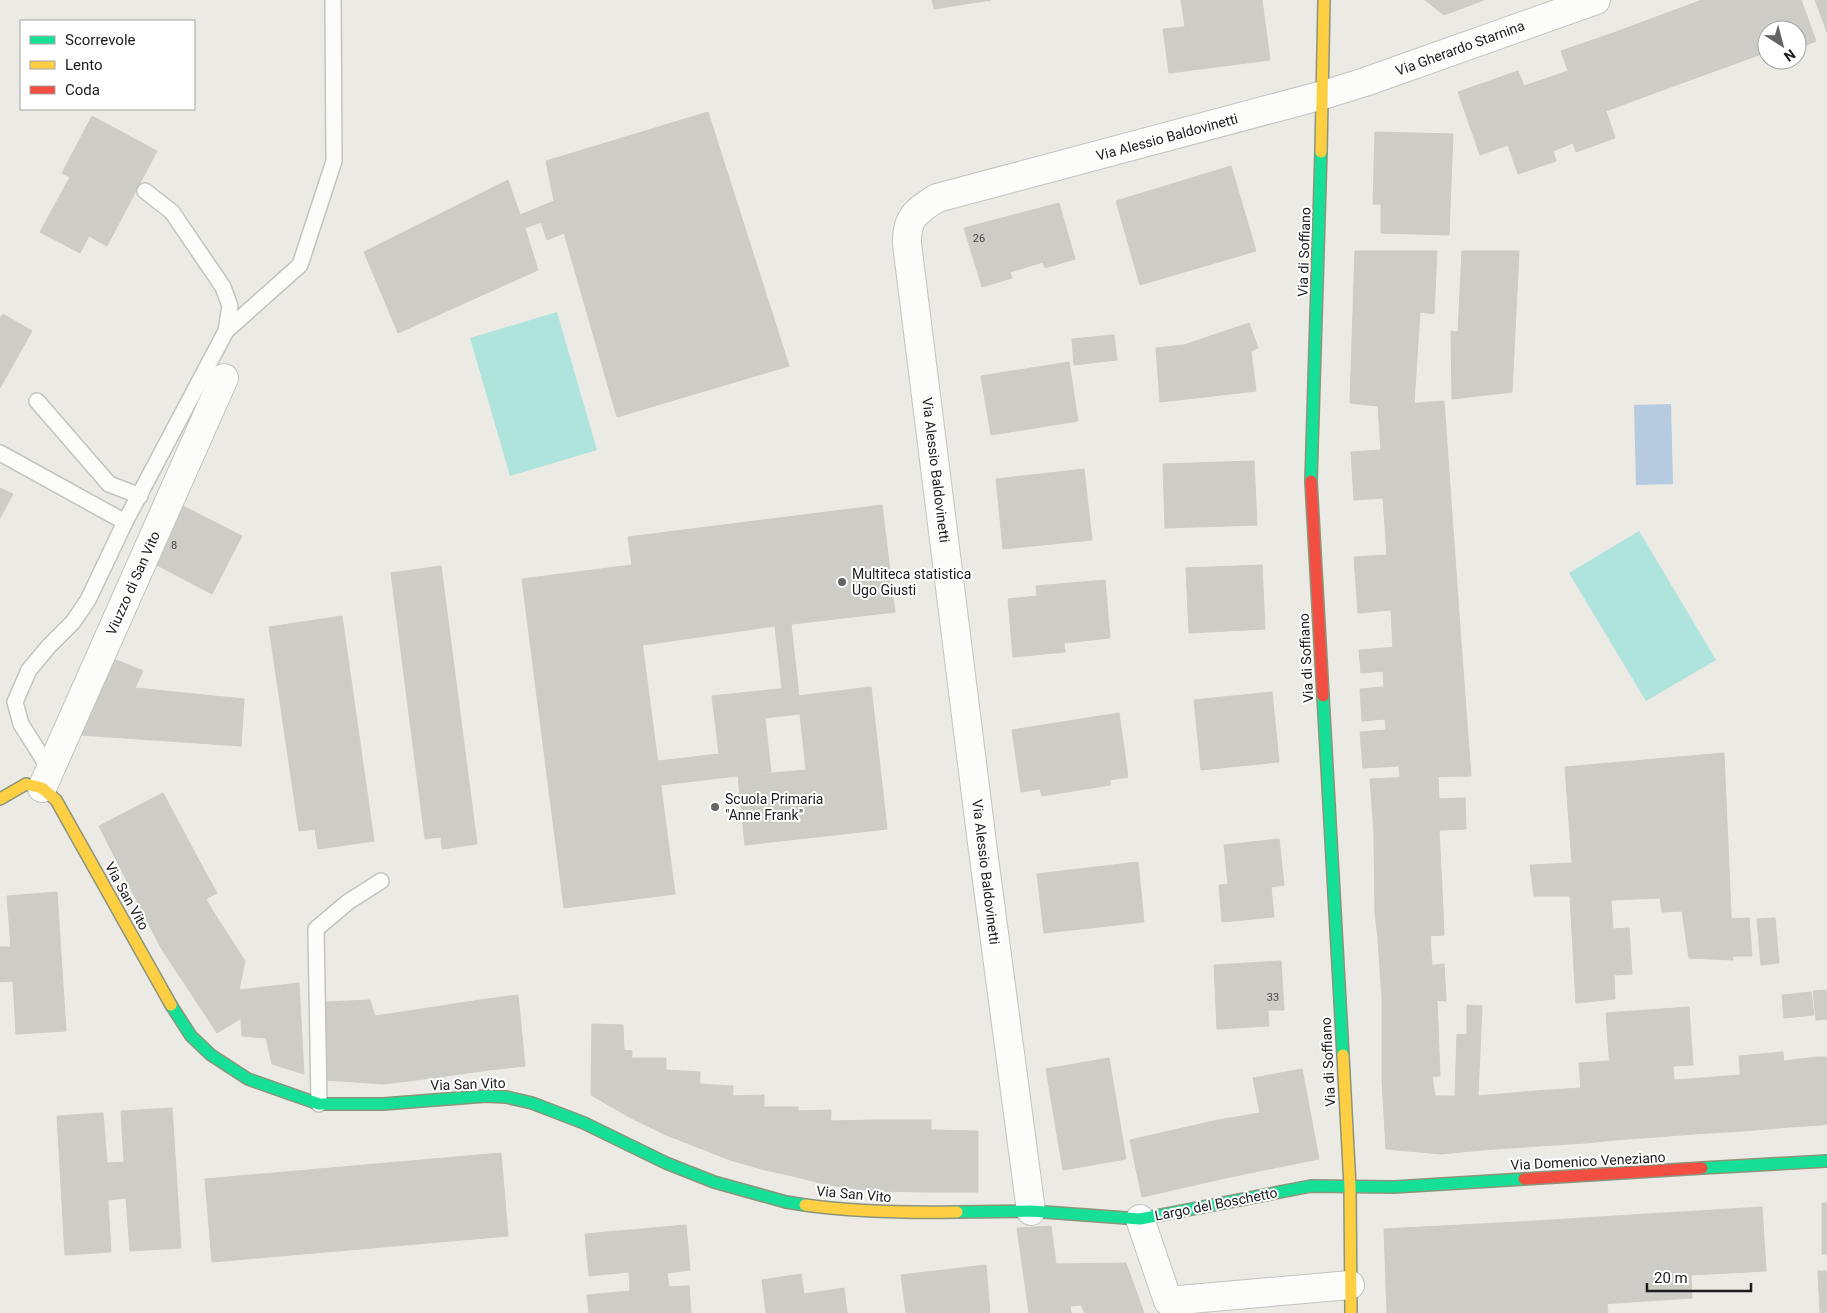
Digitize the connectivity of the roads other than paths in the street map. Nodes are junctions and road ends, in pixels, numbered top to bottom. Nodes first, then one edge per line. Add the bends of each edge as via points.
1 (333, 0) edge
2 (1324, 0) edge
3 (1596, 0) edge
4 (1323, 96) junction
5 (145, 191) dead end
6 (226, 331) junction
7 (224, 378) dead end
8 (37, 401) dead end
9 (0, 453) edge
10 (140, 496) junction
11 (125, 522) junction
12 (53, 764) junction
13 (42, 788) junction
14 (0, 798) edge
15 (381, 881) dead end
16 (319, 1104) junction
17 (1827, 1161) edge
18 (1350, 1187) junction
19 (1031, 1211) junction
20 (1140, 1218) junction
21 (1350, 1285) junction
22 (1351, 1313) edge

1 - 6 lane via 334,160 300,265
2 - 4 street, Via di Soffiano
3 - 4 street, Via Gherardo Starnina
4 - 18 street, Via di Soffiano via 1312,490
4 - 19 street, Via Alessio Baldovinetti via 937,198 918,210 908,226 907,244
5 - 6 lane via 172,212 223,287 230,306
6 - 10 lane
7 - 12 street, Viuzzo di San Vito
8 - 10 lane via 110,484
9 - 11 lane
10 - 11 lane
11 - 12 lane via 88,600 74,622 29,670 15,702 21,724 43,759
12 - 13 street, Viuzzo di San Vito
13 - 14 street via 26,784
13 - 16 street, Via San Vito via 56,800 170,1006 191,1036 211,1055 248,1079
15 - 16 lane via 348,902 316,929
16 - 19 street, Via San Vito via 383,1104 506,1096 584,1123 666,1164 714,1182 786,1202 891,1213
17 - 18 street, Via Domenico Veneziano
18 - 20 street, Largo del Boschetto via 1311,1186
18 - 21 street, Via di Soffiano
19 - 20 street, Via San Vito
20 - 21 street, Largo del Boschetto via 1168,1301
21 - 22 street, Via di Soffiano

